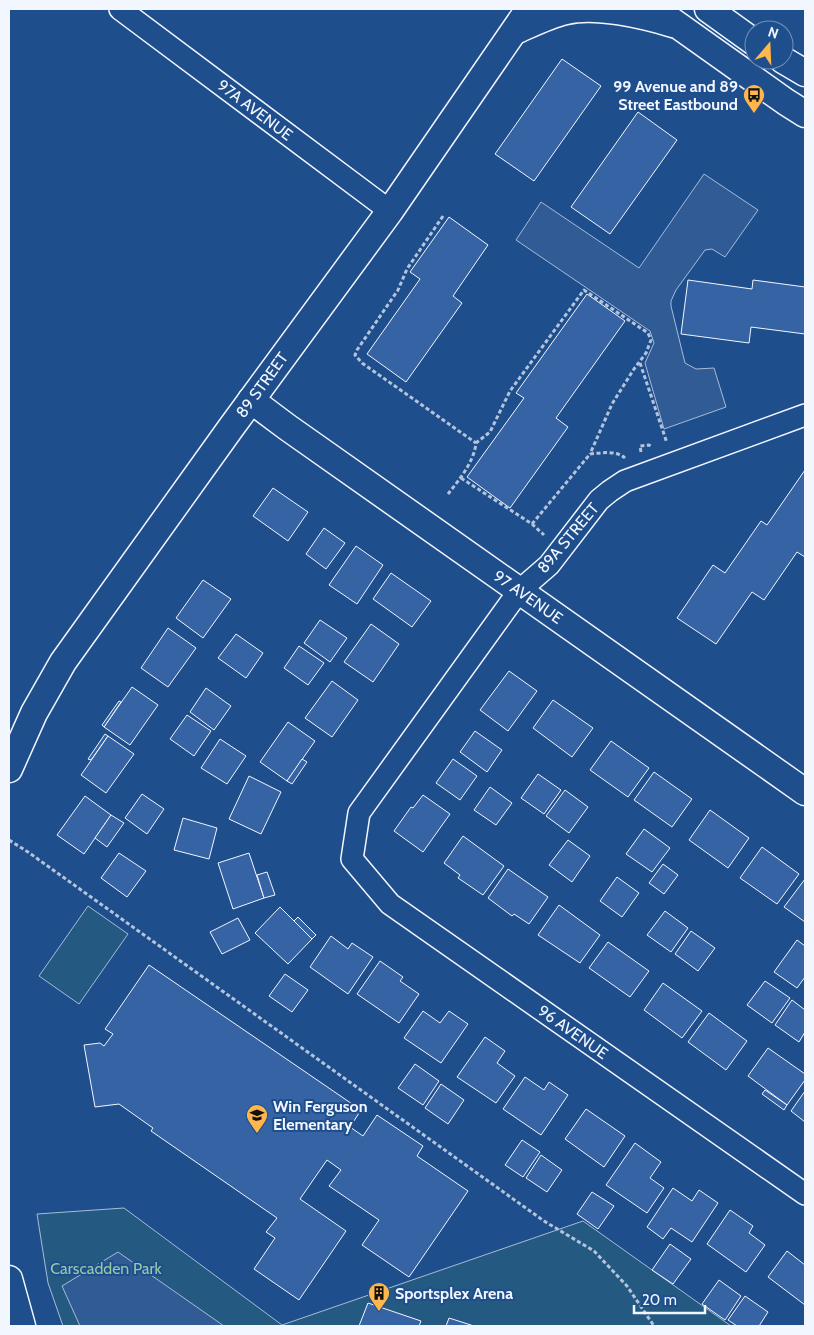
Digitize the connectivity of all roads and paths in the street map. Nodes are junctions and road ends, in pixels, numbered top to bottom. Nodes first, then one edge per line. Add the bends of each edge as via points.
1 (120, 9) edge
2 (529, 9) edge
3 (656, 9) edge
4 (708, 9) edge
5 (676, 24) junction
6 (515, 31) junction
7 (744, 35) edge
8 (794, 66) edge
9 (805, 73) edge
10 (805, 114) edge
11 (390, 211) junction
12 (443, 216) dead end
13 (640, 363) junction
14 (251, 400) junction
15 (805, 415) edge
16 (476, 443) junction
17 (668, 447) dead end
18 (590, 454) junction
19 (628, 463) dead end
20 (461, 478) junction
21 (448, 494) dead end
22 (532, 524) junction
23 (546, 537) dead end
24 (519, 591) junction
25 (9, 769) edge
26 (805, 792) edge
27 (9, 840) edge
28 (352, 859) joint
29 (805, 1194) edge
30 (9, 1279) edge
31 (22, 1326) edge
32 (654, 1326) edge

1 - 11 street, 97A AVENUE
2 - 6 street, 89 STREET
3 - 5 street
4 - 7 street
5 - 6 street via 640,15 582,9 565,11
5 - 10 street
6 - 11 street, 89 STREET
8 - 9 street
11 - 14 street, 89 STREET
12 - 16 path via 356,355 362,363
13 - 16 path via 650,345 648,333 584,290 510,391 490,432
13 - 17 path
13 - 18 path via 612,404
14 - 24 street, 97 AVENUE
14 - 25 street, 89 STREET via 63,662 34,713
15 - 24 street, 89A STREET via 626,481 610,490 588,513 549,565
16 - 20 path
18 - 19 path via 618,454 624,456
18 - 22 path
20 - 21 path
20 - 22 path
22 - 23 path
24 - 26 street, 97 AVENUE
24 - 28 street, 89A STREET via 359,813
27 - 32 path via 544,1221 594,1251 627,1286
28 - 29 street, 96 AVENUE via 390,904
30 - 31 street

